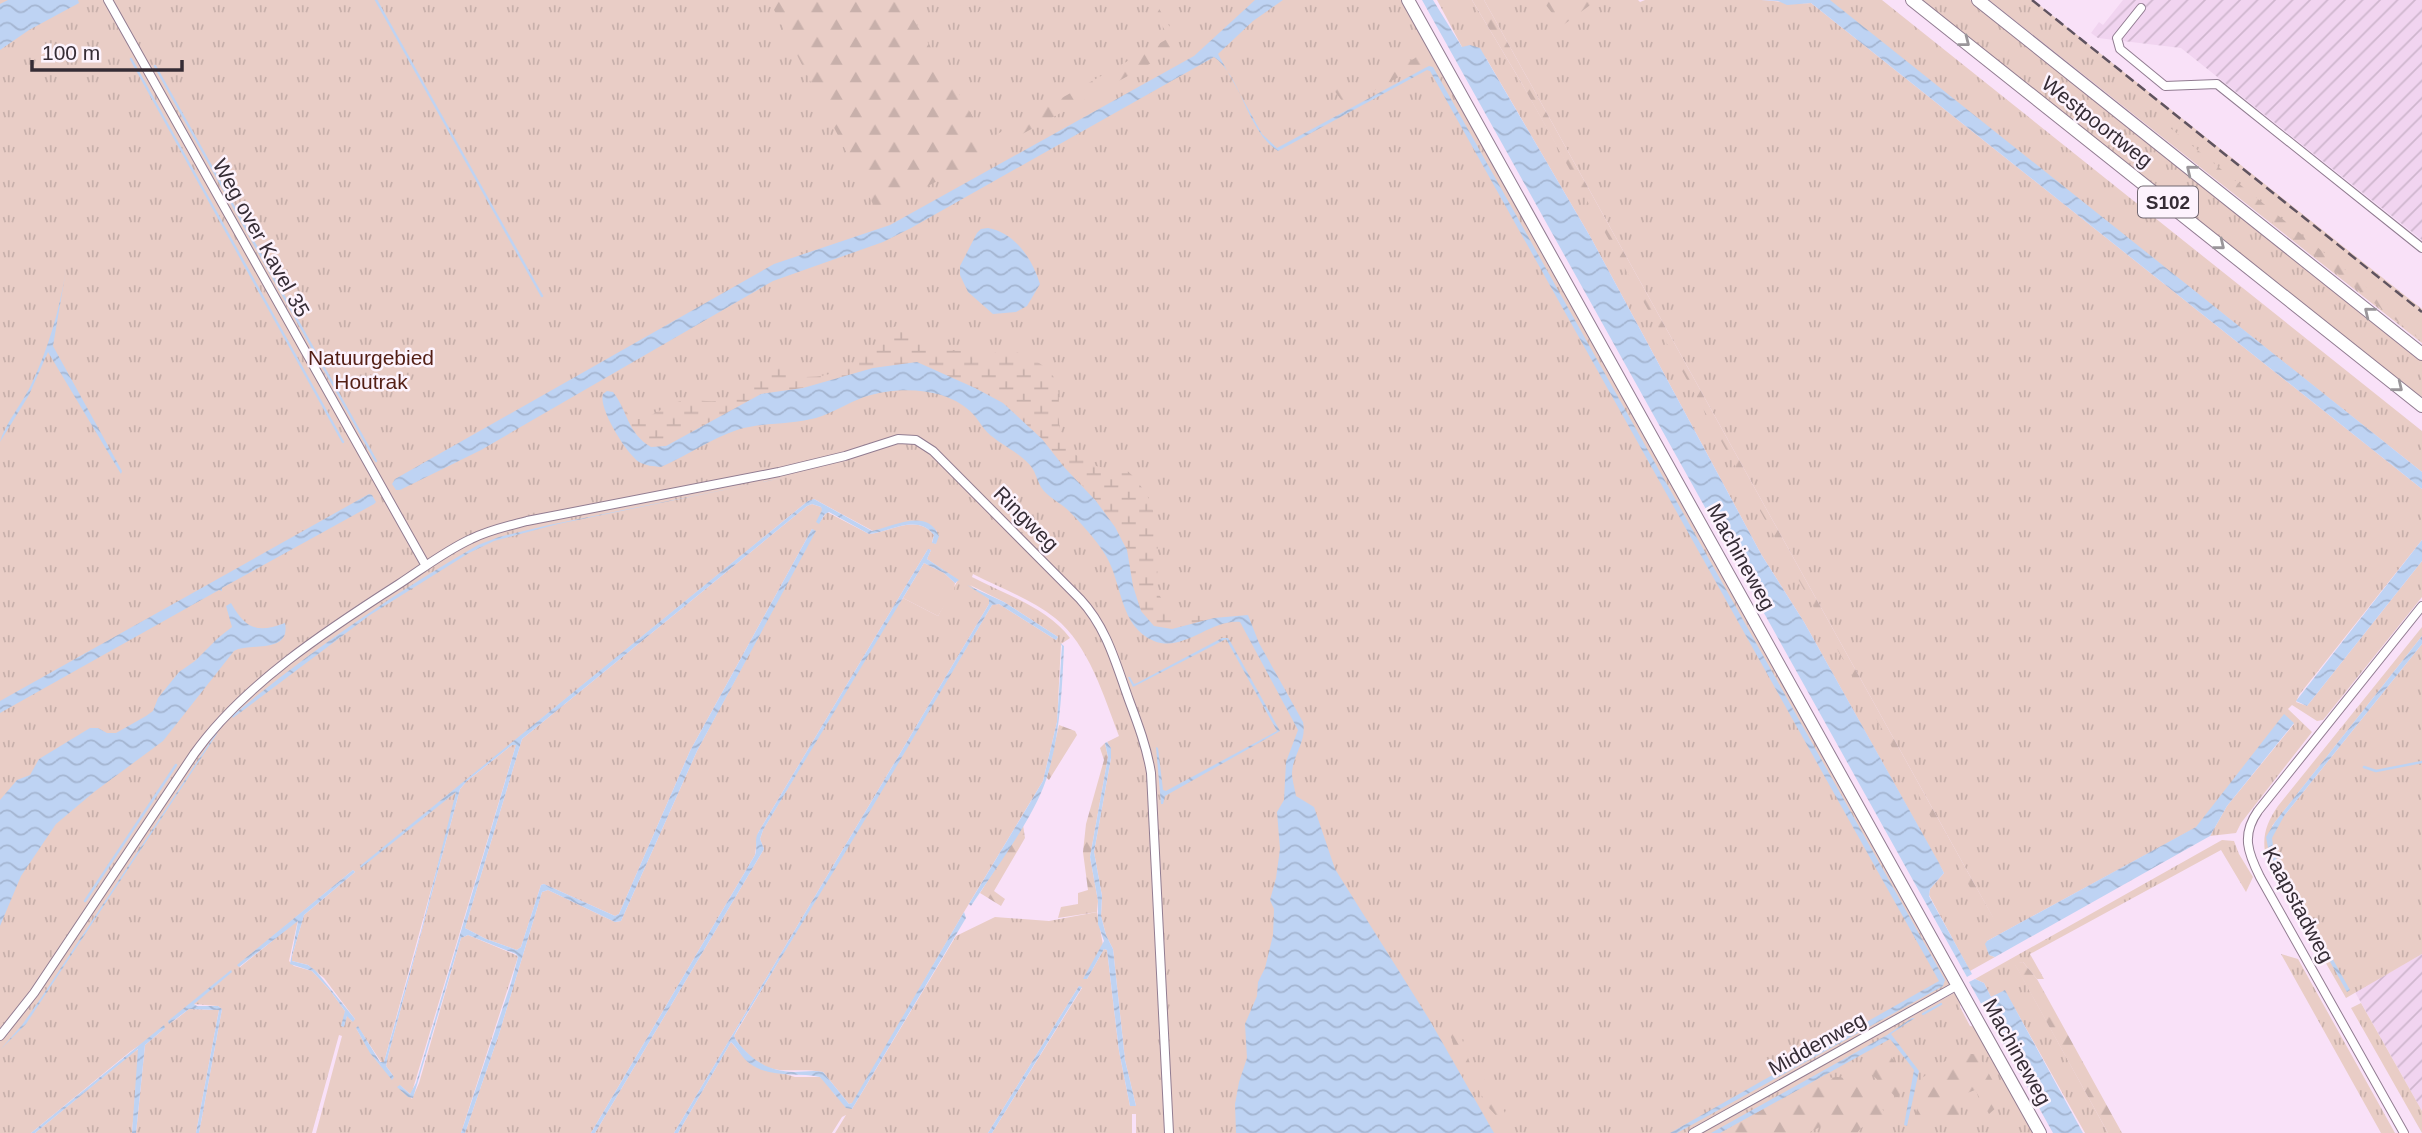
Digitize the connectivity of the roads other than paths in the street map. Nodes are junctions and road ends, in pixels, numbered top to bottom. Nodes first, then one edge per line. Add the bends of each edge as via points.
1 (108, 0) edge
2 (1408, 0) edge
3 (1912, 0) edge
4 (1978, 0) edge
5 (2141, 8) dead end
6 (2422, 248) edge
7 (2422, 354) edge
8 (2422, 406) edge
9 (426, 566) junction
10 (2422, 606) edge
11 (1958, 985) junction
12 (0, 1036) edge
13 (1169, 1133) edge
14 (1693, 1133) edge
15 (2040, 1133) edge
16 (2404, 1133) edge

1 - 9 street, Weg over Kavel 35
2 - 11 street, Machineweg
3 -> 8 street, Westpoortweg / S102
7 -> 4 street, Westpoortweg / S102
5 - 6 street via 2117,38 2120,49 2165,86 2217,84
9 - 12 street, Ringweg via 332,629 220,719
9 - 13 street, Ringweg via 470,539 513,525 779,472 898,439 925,444 1085,605 1101,627 1144,742 1151,773
10 - 16 street, Kaapstadweg via 2258,811 2247,837 2248,853 2260,877
11 - 14 street, Middenweg
11 - 15 street, Machineweg

